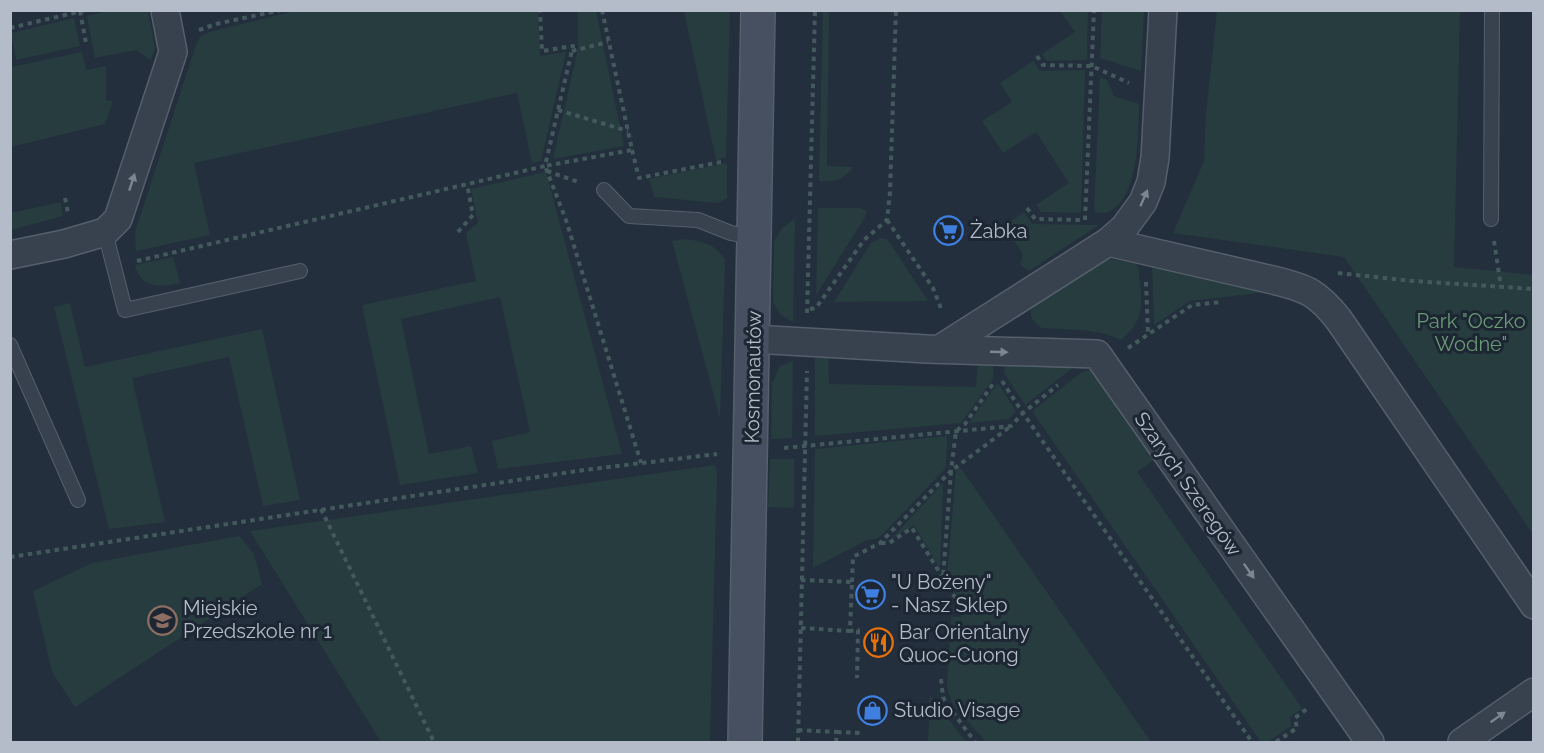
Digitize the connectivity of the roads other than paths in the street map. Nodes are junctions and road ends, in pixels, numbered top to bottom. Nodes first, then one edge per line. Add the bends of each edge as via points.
1 (165, 10) edge
2 (758, 10) edge
3 (1163, 10) edge
4 (1492, 10) edge
5 (603, 190) road end
6 (1491, 219) road end
7 (105, 232) junction
8 (1116, 235) junction
9 (755, 238) junction
10 (10, 255) edge
11 (300, 271) dead end
12 (753, 339) junction
13 (10, 345) edge
14 (940, 349) junction
15 (78, 500) dead end
16 (1533, 605) edge
17 (1533, 692) edge
18 (745, 742) edge
19 (1370, 742) edge
20 (1462, 742) edge

7 -> 1 street via 118,219 126,200 173,52
2 - 9 street, Kosmonautów
8 -> 3 street via 1143,202 1151,182
4 - 6 lane
5 - 9 lane via 629,216 698,220
7 - 10 street
7 - 11 lane via 125,310
8 - 14 street
8 - 16 street via 1293,285 1319,297 1339,320
9 - 12 street, Kosmonautów
12 - 14 street, Szarych Szeregów
12 - 18 street, Kosmonautów
13 - 15 lane
14 -> 19 street, Szarych Szeregów via 1096,354
20 -> 17 street

